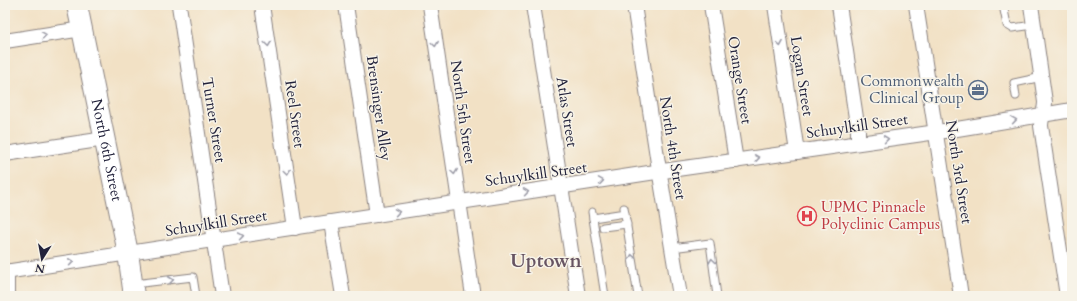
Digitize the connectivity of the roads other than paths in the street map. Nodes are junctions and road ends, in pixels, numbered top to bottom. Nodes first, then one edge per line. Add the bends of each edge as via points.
1 (77, 5) edge
2 (179, 5) edge
3 (262, 5) edge
4 (346, 5) edge
5 (430, 5) edge
6 (533, 5) edge
7 (634, 5) edge
8 (712, 5) edge
9 (775, 5) edge
10 (839, 5) edge
11 (916, 5) edge
12 (1003, 5) edge
13 (1031, 5) edge
14 (1034, 25) junction
15 (82, 29) junction
16 (5, 41) edge
17 (1042, 77) junction
18 (1016, 96) dead end
19 (1072, 110) edge
20 (1043, 115) junction
21 (936, 132) junction
22 (105, 139) junction
23 (858, 143) junction
24 (797, 152) junction
25 (5, 154) edge
26 (736, 161) junction
27 (659, 172) junction
28 (562, 187) junction
29 (459, 202) junction
30 (377, 215) junction
31 (331, 222) junction
32 (627, 224) junction
33 (602, 227) dead end
34 (295, 228) junction
35 (214, 240) junction
36 (672, 248) junction
37 (128, 253) junction
38 (6, 271) edge
39 (133, 290) edge
40 (7, 296) edge
41 (196, 296) edge
42 (222, 296) edge
43 (343, 296) edge
44 (473, 296) edge
45 (578, 296) edge
46 (605, 296) edge
47 (638, 296) edge
48 (680, 296) edge
49 (717, 296) edge
50 (961, 296) edge
51 (1067, 296) edge

1 - 15 main road, North 6th Street
2 - 35 street, Turner Street
3 -> 34 street, Reel Street
4 - 30 street, Brensinger Alley
5 -> 29 street, North 5th Street
6 - 28 street, Atlas Street
7 - 27 street, North 4th Street
8 - 26 street, Orange Street
9 -> 24 street, Logan Street
10 - 23 street
11 - 21 street, North 3rd Street
12 - 14 lane via 1006,24 1009,27
13 - 14 street
14 - 17 street
16 -> 15 street
15 - 22 main road, North 6th Street
17 - 18 lane via 1014,82
17 - 20 street via 1045,102
19 - 20 street, Schuylkill Street
21 -> 20 street, Schuylkill Street
20 - 51 street via 1041,126
23 -> 21 street, Schuylkill Street
21 - 50 street, North 3rd Street
22 - 25 street
22 - 37 main road, North 6th Street
23 - 24 street, Schuylkill Street
26 -> 24 street, Schuylkill Street
26 - 27 street, Schuylkill Street
28 -> 27 street, Schuylkill Street
27 - 36 street, North 4th Street
29 -> 28 street, Schuylkill Street
28 - 45 street, Atlas Street
30 -> 29 street, Schuylkill Street
29 - 44 street, North 5th Street
30 - 31 street, Schuylkill Street
31 - 34 street, Schuylkill Street
31 - 43 street
32 - 33 lane
32 - 46 lane via 625,210 592,215
47 -> 32 lane
35 -> 34 street, Schuylkill Street
35 - 37 street, Schuylkill Street
35 - 42 street, Turner Street
36 - 48 street, North 4th Street
49 -> 36 lane via 710,243
38 -> 37 street, Schuylkill Street
37 - 39 main road, North 6th Street
38 - 40 street
39 -> 41 lane via 193,277

